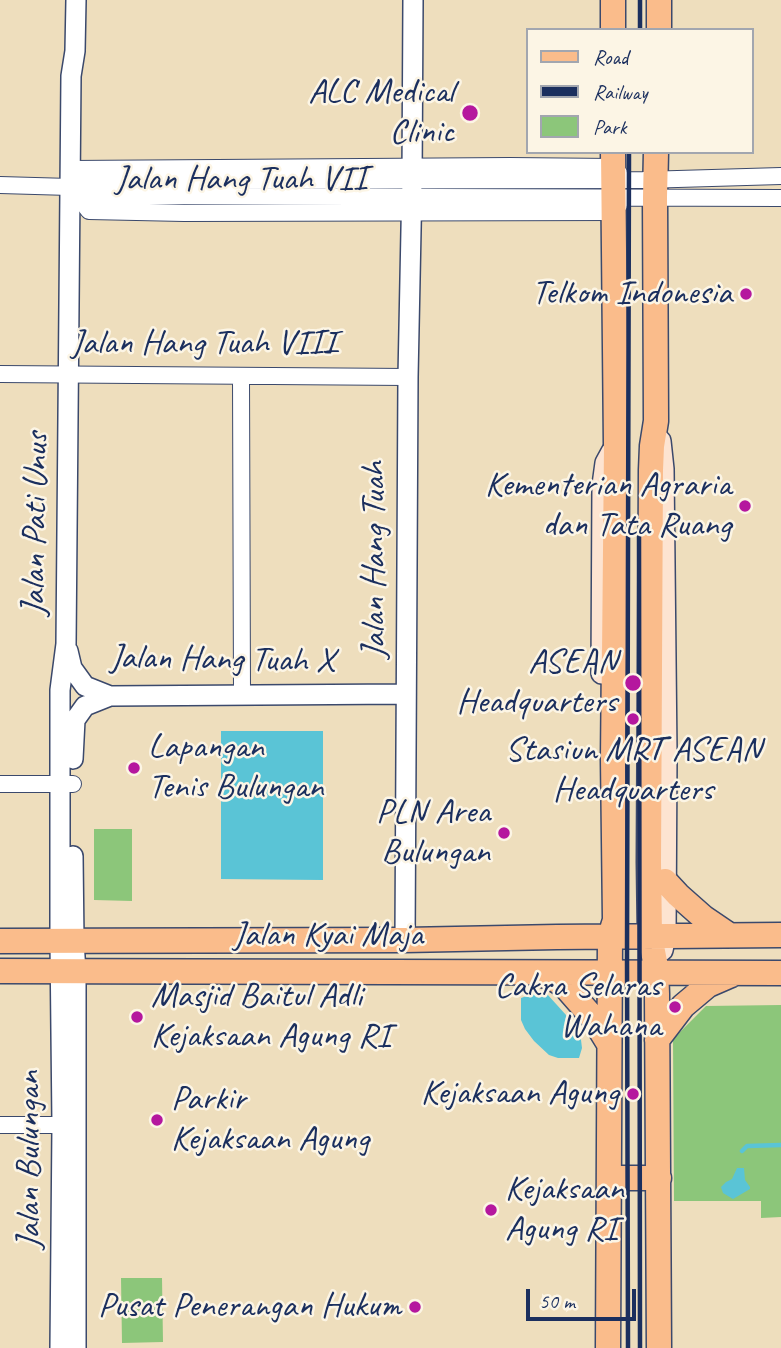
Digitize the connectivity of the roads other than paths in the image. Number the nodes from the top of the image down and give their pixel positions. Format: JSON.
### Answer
{"nodes":[{"id":1,"x":63,"y":0,"type":"edge"},
{"id":2,"x":76,"y":0,"type":"edge"},
{"id":3,"x":413,"y":0,"type":"edge"},
{"id":4,"x":613,"y":0,"type":"edge"},
{"id":5,"x":659,"y":0,"type":"edge"},
{"id":6,"x":613,"y":28,"type":"edge"},
{"id":7,"x":659,"y":28,"type":"edge"},
{"id":8,"x":71,"y":76,"type":"junction"},
{"id":9,"x":656,"y":154,"type":"edge"},
{"id":10,"x":781,"y":176,"type":"edge"},
{"id":11,"x":70,"y":179,"type":"junction"},
{"id":12,"x":617,"y":184,"type":"edge"},
{"id":13,"x":0,"y":186,"type":"edge"},
{"id":14,"x":288,"y":189,"type":"junction"},
{"id":15,"x":411,"y":189,"type":"junction"},
{"id":16,"x":655,"y":189,"type":"junction"},
{"id":17,"x":184,"y":190,"type":"junction"},
{"id":18,"x":512,"y":190,"type":"junction"},
{"id":19,"x":781,"y":198,"type":"edge"},
{"id":20,"x":0,"y":374,"type":"edge"},
{"id":21,"x":68,"y":375,"type":"junction"},
{"id":22,"x":241,"y":376,"type":"junction"},
{"id":23,"x":408,"y":377,"type":"junction"},
{"id":24,"x":656,"y":422,"type":"junction"},
{"id":25,"x":66,"y":644,"type":"junction"},
{"id":26,"x":242,"y":694,"type":"junction"},
{"id":27,"x":405,"y":694,"type":"junction"},
{"id":28,"x":110,"y":696,"type":"junction"},
{"id":29,"x":0,"y":784,"type":"edge"},
{"id":30,"x":66,"y":784,"type":"junction"},
{"id":31,"x":665,"y":881,"type":"junction"},
{"id":32,"x":729,"y":935,"type":"junction"},
{"id":33,"x":781,"y":935,"type":"edge"},
{"id":34,"x":610,"y":936,"type":"junction"},
{"id":35,"x":657,"y":936,"type":"junction"},
{"id":36,"x":405,"y":940,"type":"junction"},
{"id":37,"x":0,"y":941,"type":"edge"},
{"id":38,"x":67,"y":941,"type":"junction"},
{"id":39,"x":656,"y":970,"type":"junction"},
{"id":40,"x":0,"y":971,"type":"edge"},
{"id":41,"x":68,"y":972,"type":"junction"},
{"id":42,"x":535,"y":973,"type":"junction"},
{"id":43,"x":735,"y":973,"type":"junction"},
{"id":44,"x":781,"y":973,"type":"edge"},
{"id":45,"x":610,"y":974,"type":"junction"},
{"id":46,"x":657,"y":1040,"type":"junction"},
{"id":47,"x":609,"y":1044,"type":"junction"},
{"id":48,"x":0,"y":1125,"type":"edge"},
{"id":49,"x":62,"y":1125,"type":"junction"},
{"id":50,"x":610,"y":1178,"type":"junction"},
{"id":51,"x":659,"y":1178,"type":"junction"},
{"id":52,"x":60,"y":1348,"type":"edge"},
{"id":53,"x":76,"y":1348,"type":"edge"},
{"id":54,"x":608,"y":1348,"type":"edge"},
{"id":55,"x":659,"y":1348,"type":"edge"}],
"edges":[{"from":1,"to":8,"type":"street","name":"Jalan Pati Unus"},
{"from":2,"to":8,"type":"street","name":"Jalan Pati Unus"},
{"from":3,"to":15,"type":"street","name":"Jalan Hang Tuah"},
{"from":4,"to":6,"type":"main road"},
{"from":5,"to":7,"type":"main road"},
{"from":8,"to":11,"type":"street","name":"Jalan Pati Unus"},
{"from":9,"to":16,"type":"main road"},
{"from":10,"to":16,"type":"street"},
{"from":11,"to":13,"type":"street"},
{"from":11,"to":17,"type":"street","name":"Jalan Hang Tuah VII"},
{"from":11,"to":17,"type":"street","name":"Jalan Hang Tuah VII"},
{"from":11,"to":21,"type":"street","name":"Jalan Pati Unus"},
{"from":12,"to":16,"type":"street"},
{"from":12,"to":18,"type":"street","name":"Jalan Hang Tuah VII"},
{"from":12,"to":18,"type":"street","name":"Jalan Hang Tuah VII"},
{"from":12,"to":34,"type":"main road"},
{"from":14,"to":15,"type":"street","name":"Jalan Hang Tuah VII"},
{"from":14,"to":15,"type":"street","name":"Jalan Hang Tuah VII"},
{"from":14,"to":17,"type":"street","name":"Jalan Hang Tuah VII"},
{"from":14,"to":17,"type":"street","name":"Jalan Hang Tuah VII"},
{"from":15,"to":18,"type":"street","name":"Jalan Hang Tuah VII"},
{"from":15,"to":18,"type":"street","name":"Jalan Hang Tuah VII"},
{"from":15,"to":23,"type":"street","name":"Jalan Hang Tuah"},
{"from":16,"to":19,"type":"street"},
{"from":16,"to":24,"type":"main road"},
{"from":20,"to":21,"type":"street","name":"Jalan Hang Tuah VIII"},
{"from":21,"to":22,"type":"street","name":"Jalan Hang Tuah VIII"},
{"from":21,"to":25,"type":"street","name":"Jalan Pati Unus"},
{"from":22,"to":23,"type":"street","name":"Jalan Hang Tuah VIII"},
{"from":22,"to":26,"type":"street"},
{"from":23,"to":27,"type":"street","name":"Jalan Hang Tuah"},
{"from":24,"to":31,"type":"main road"},
{"from":24,"to":35,"type":"main road"},
{"from":25,"to":28,"type":"street","name":"Jalan Hang Tuah X"},
{"from":25,"to":30,"type":"street","name":"Jalan Pati Unus"},
{"from":26,"to":27,"type":"street","name":"Jalan Hang Tuah X"},
{"from":26,"to":28,"type":"street","name":"Jalan Hang Tuah X"},
{"from":27,"to":36,"type":"street","name":"Jalan Hang Tuah"},
{"from":28,"to":30,"type":"street","name":"Jalan Pati Unus"},
{"from":29,"to":30,"type":"street"},
{"from":30,"to":38,"type":"street","name":"Jalan Pati Unus"},
{"from":31,"to":32,"type":"main road"},
{"from":31,"to":35,"type":"main road"},
{"from":32,"to":33,"type":"main road","name":"Jalan Kyai Maja"},
{"from":32,"to":35,"type":"main road","name":"Jalan Kyai Maja"},
{"from":34,"to":35,"type":"main road","name":"Jalan Kyai Maja"},
{"from":34,"to":36,"type":"main road","name":"Jalan Kyai Maja"},
{"from":34,"to":45,"type":"main road"},
{"from":35,"to":39,"type":"main road"},
{"from":36,"to":38,"type":"main road","name":"Jalan Kyai Maja"},
{"from":37,"to":38,"type":"main road","name":"Jalan Kyai Maja"},
{"from":38,"to":41,"type":"street","name":"Jalan Pati Unus"},
{"from":39,"to":43,"type":"main road","name":"Jalan Kyai Maja"},
{"from":39,"to":45,"type":"main road","name":"Jalan Kyai Maja"},
{"from":39,"to":46,"type":"main road"},
{"from":40,"to":41,"type":"main road","name":"Jalan Kyai Maja"},
{"from":41,"to":42,"type":"main road","name":"Jalan Kyai Maja"},
{"from":41,"to":49,"type":"street","name":"Jalan Bulungan"},
{"from":41,"to":53,"type":"street","name":"Jalan Bulungan"},
{"from":42,"to":45,"type":"main road","name":"Jalan Kyai Maja"},
{"from":42,"to":47,"type":"main road"},
{"from":43,"to":44,"type":"main road","name":"Jalan Kyai Maja"},
{"from":43,"to":46,"type":"main road"},
{"from":45,"to":47,"type":"main road"},
{"from":46,"to":51,"type":"main road"},
{"from":47,"to":50,"type":"main road"},
{"from":48,"to":49,"type":"street"},
{"from":49,"to":52,"type":"street","name":"Jalan Bulungan"},
{"from":50,"to":51,"type":"main road"},
{"from":50,"to":54,"type":"main road"},
{"from":51,"to":55,"type":"main road"}]}
